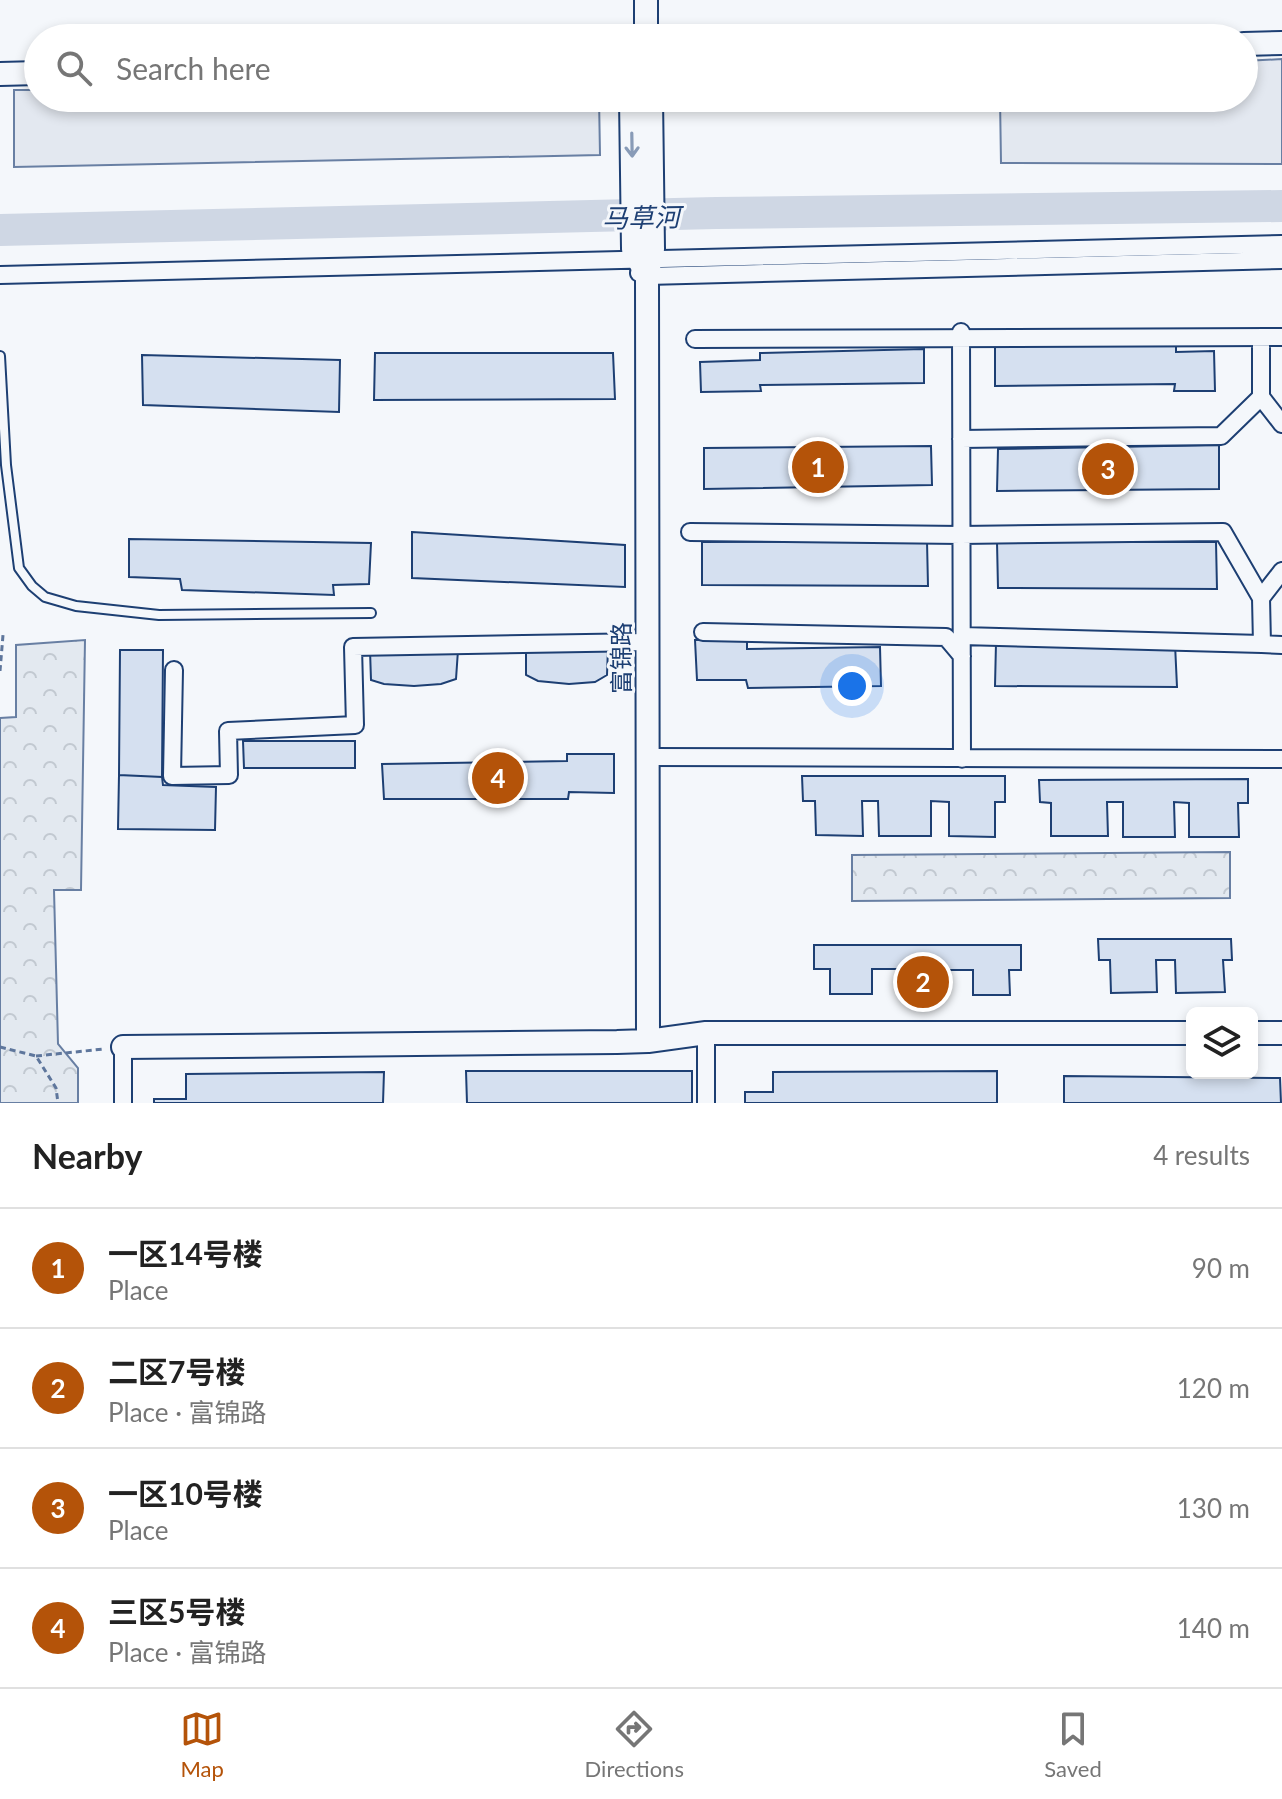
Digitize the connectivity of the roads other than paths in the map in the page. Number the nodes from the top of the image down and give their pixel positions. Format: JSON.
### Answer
{"nodes":[{"id":1,"x":646,"y":0,"type":"edge"},
{"id":2,"x":646,"y":24,"type":"edge"},
{"id":3,"x":1282,"y":43,"type":"edge"},
{"id":4,"x":1258,"y":44,"type":"edge"},
{"id":5,"x":24,"y":73,"type":"edge"},
{"id":6,"x":0,"y":74,"type":"edge"},
{"id":7,"x":633,"y":112,"type":"edge"},
{"id":8,"x":650,"y":112,"type":"edge"},
{"id":9,"x":643,"y":193,"type":"junction"},
{"id":10,"x":1282,"y":244,"type":"edge"},
{"id":11,"x":645,"y":259,"type":"junction"},
{"id":12,"x":1282,"y":260,"type":"edge"},
{"id":13,"x":0,"y":275,"type":"edge"},
{"id":14,"x":961,"y":335,"type":"junction"},
{"id":15,"x":1261,"y":337,"type":"junction"},
{"id":16,"x":1282,"y":337,"type":"edge"},
{"id":17,"x":695,"y":339,"type":"dead end"},
{"id":18,"x":0,"y":356,"type":"edge"},
{"id":19,"x":1261,"y":397,"type":"junction"},
{"id":20,"x":1282,"y":424,"type":"edge"},
{"id":21,"x":961,"y":439,"type":"junction"},
{"id":22,"x":3,"y":465,"type":"edge"},
{"id":23,"x":690,"y":532,"type":"dead end"},
{"id":24,"x":961,"y":535,"type":"junction"},
{"id":25,"x":1282,"y":571,"type":"edge"},
{"id":26,"x":1261,"y":598,"type":"junction"},
{"id":27,"x":371,"y":613,"type":"dead end"},
{"id":28,"x":703,"y":632,"type":"dead end"},
{"id":29,"x":962,"y":636,"type":"junction"},
{"id":30,"x":648,"y":642,"type":"junction"},
{"id":31,"x":1262,"y":644,"type":"junction"},
{"id":32,"x":1282,"y":645,"type":"edge"},
{"id":33,"x":962,"y":656,"type":"junction"},
{"id":34,"x":174,"y":670,"type":"dead end"},
{"id":35,"x":648,"y":757,"type":"junction"},
{"id":36,"x":962,"y":759,"type":"junction"},
{"id":37,"x":1282,"y":759,"type":"edge"},
{"id":38,"x":706,"y":1033,"type":"junction"},
{"id":39,"x":1186,"y":1033,"type":"edge"},
{"id":40,"x":1258,"y":1033,"type":"edge"},
{"id":41,"x":1282,"y":1033,"type":"edge"},
{"id":42,"x":648,"y":1041,"type":"junction"},
{"id":43,"x":123,"y":1047,"type":"joint"},
{"id":44,"x":123,"y":1103,"type":"edge"},
{"id":45,"x":706,"y":1103,"type":"edge"}],
"edges":[{"from":1,"to":2,"type":"street"},
{"from":3,"to":4,"type":"street"},
{"from":5,"to":6,"type":"street"},
{"from":7,"to":9,"type":"street","name":"富锦路","one_way":true},
{"from":8,"to":9,"type":"street","name":"富锦路"},
{"from":9,"to":11,"type":"street","name":"富锦路"},
{"from":10,"to":11,"type":"street"},
{"from":11,"to":12,"type":"street"},
{"from":11,"to":13,"type":"street"},
{"from":11,"to":30,"type":"street","name":"富锦路"},
{"from":14,"to":15,"type":"street"},
{"from":14,"to":17,"type":"street"},
{"from":14,"to":21,"type":"street"},
{"from":15,"to":16,"type":"street"},
{"from":15,"to":19,"type":"street"},
{"from":18,"to":22,"type":"lane"},
{"from":19,"to":20,"type":"street"},
{"from":19,"to":21,"type":"street"},
{"from":21,"to":24,"type":"street"},
{"from":22,"to":27,"type":"lane"},
{"from":23,"to":24,"type":"street"},
{"from":24,"to":26,"type":"street"},
{"from":24,"to":29,"type":"street"},
{"from":25,"to":26,"type":"street"},
{"from":26,"to":31,"type":"street"},
{"from":28,"to":33,"type":"street"},
{"from":29,"to":31,"type":"street"},
{"from":29,"to":33,"type":"street"},
{"from":30,"to":34,"type":"street"},
{"from":30,"to":35,"type":"street","name":"富锦路"},
{"from":31,"to":32,"type":"street"},
{"from":33,"to":36,"type":"street"},
{"from":35,"to":36,"type":"street"},
{"from":35,"to":42,"type":"street","name":"富锦路"},
{"from":36,"to":37,"type":"street"},
{"from":38,"to":39,"type":"street"},
{"from":38,"to":42,"type":"street"},
{"from":38,"to":45,"type":"street"},
{"from":40,"to":41,"type":"street"},
{"from":42,"to":43,"type":"street"},
{"from":43,"to":44,"type":"street"}]}
